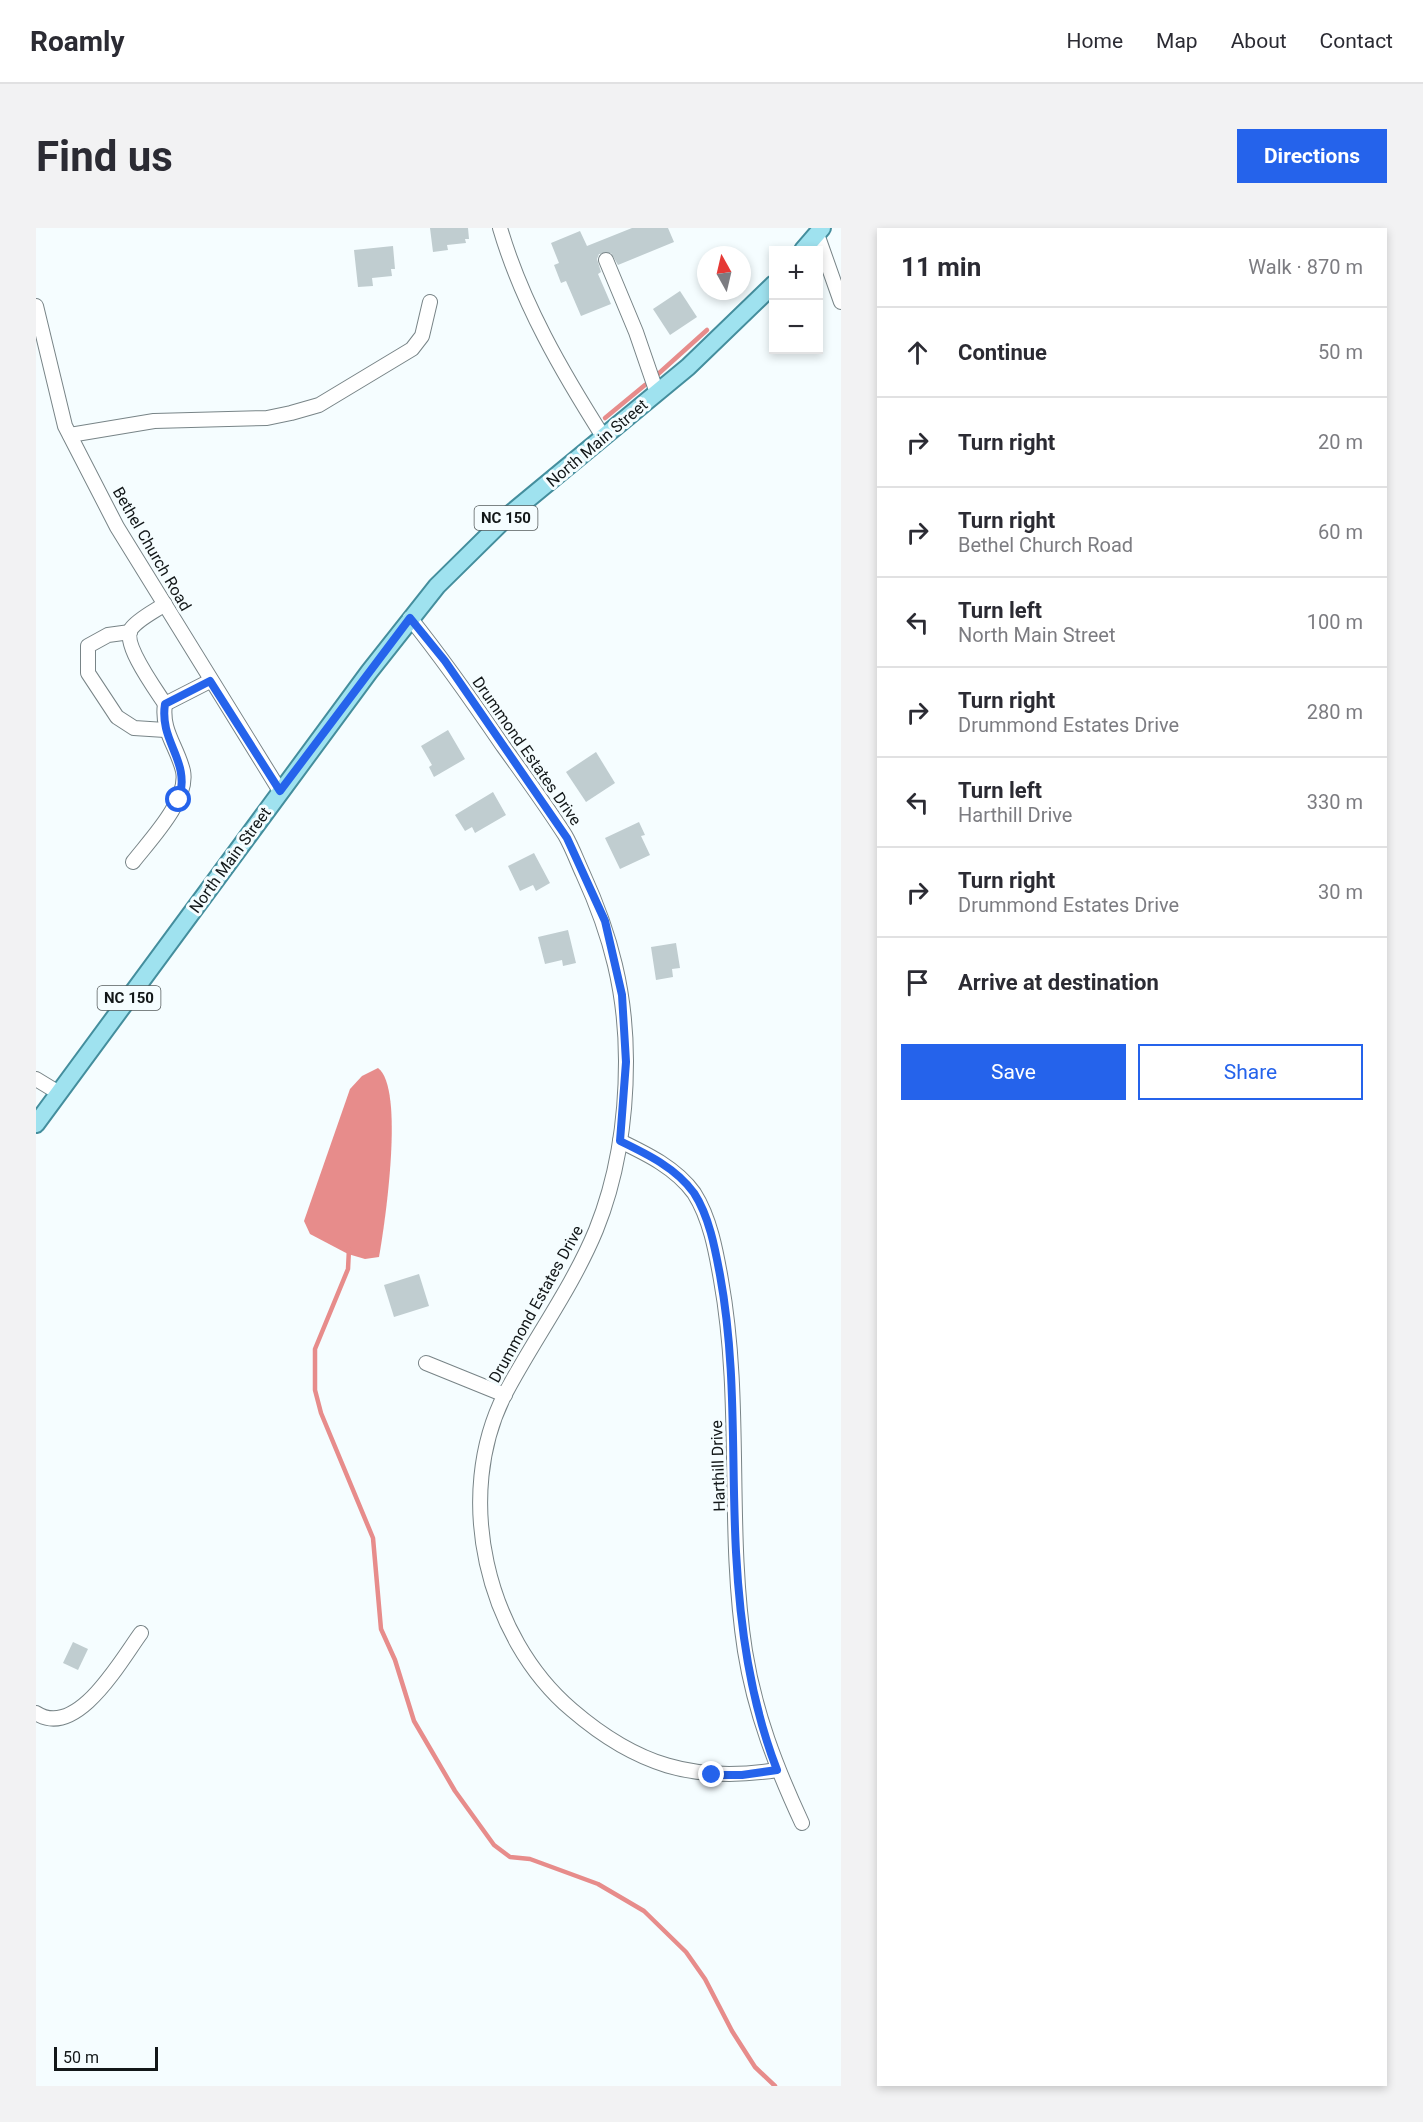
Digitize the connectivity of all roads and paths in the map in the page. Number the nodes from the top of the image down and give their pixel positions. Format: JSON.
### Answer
{"nodes":[{"id":1,"x":500,"y":228,"type":"edge"},
{"id":2,"x":820,"y":231,"type":"edge"},
{"id":3,"x":807,"y":246,"type":"edge"},
{"id":4,"x":606,"y":260,"type":"dead end"},
{"id":5,"x":769,"y":289,"type":"edge"},
{"id":6,"x":430,"y":302,"type":"dead end"},
{"id":7,"x":841,"y":302,"type":"edge"},
{"id":8,"x":36,"y":306,"type":"edge"},
{"id":9,"x":657,"y":393,"type":"junction"},
{"id":10,"x":70,"y":435,"type":"junction"},
{"id":11,"x":604,"y":438,"type":"junction"},
{"id":12,"x":165,"y":604,"type":"junction"},
{"id":13,"x":410,"y":618,"type":"junction"},
{"id":14,"x":130,"y":632,"type":"junction"},
{"id":15,"x":210,"y":681,"type":"junction"},
{"id":16,"x":165,"y":704,"type":"junction"},
{"id":17,"x":165,"y":730,"type":"junction"},
{"id":18,"x":280,"y":791,"type":"junction"},
{"id":19,"x":133,"y":862,"type":"dead end"},
{"id":20,"x":36,"y":1079,"type":"edge"},
{"id":21,"x":59,"y":1094,"type":"junction"},
{"id":22,"x":36,"y":1124,"type":"edge"},
{"id":23,"x":620,"y":1141,"type":"junction"},
{"id":24,"x":426,"y":1363,"type":"dead end"},
{"id":25,"x":505,"y":1395,"type":"junction"},
{"id":26,"x":141,"y":1633,"type":"dead end"},
{"id":27,"x":36,"y":1713,"type":"edge"},
{"id":28,"x":777,"y":1770,"type":"junction"},
{"id":29,"x":802,"y":1824,"type":"dead end"}],
"edges":[{"from":1,"to":11,"type":"street"},
{"from":2,"to":3,"type":"main road"},
{"from":2,"to":7,"type":"street"},
{"from":4,"to":9,"type":"street"},
{"from":5,"to":9,"type":"main road","name":"North Main Street","number":"NC 150"},
{"from":6,"to":10,"type":"street"},
{"from":8,"to":10,"type":"street","name":"Bethel Church Road"},
{"from":9,"to":11,"type":"main road","name":"North Main Street","number":"NC 150"},
{"from":10,"to":12,"type":"street","name":"Bethel Church Road"},
{"from":11,"to":13,"type":"main road","name":"North Main Street","number":"NC 150"},
{"from":12,"to":14,"type":"street"},
{"from":12,"to":15,"type":"street","name":"Bethel Church Road"},
{"from":13,"to":18,"type":"main road","name":"North Main Street","number":"NC 150"},
{"from":13,"to":23,"type":"street","name":"Drummond Estates Drive"},
{"from":14,"to":16,"type":"street"},
{"from":14,"to":17,"type":"street"},
{"from":15,"to":16,"type":"street"},
{"from":15,"to":18,"type":"street","name":"Bethel Church Road"},
{"from":16,"to":17,"type":"street"},
{"from":17,"to":19,"type":"street"},
{"from":18,"to":21,"type":"main road","name":"North Main Street","number":"NC 150"},
{"from":20,"to":21,"type":"street"},
{"from":21,"to":22,"type":"main road","name":"North Main Street","number":"NC 150"},
{"from":23,"to":25,"type":"street","name":"Drummond Estates Drive"},
{"from":23,"to":28,"type":"street","name":"Harthill Drive"},
{"from":24,"to":25,"type":"street"},
{"from":25,"to":28,"type":"street","name":"Drummond Estates Drive"},
{"from":26,"to":27,"type":"street"},
{"from":28,"to":29,"type":"street","name":"Harthill Drive"}]}
